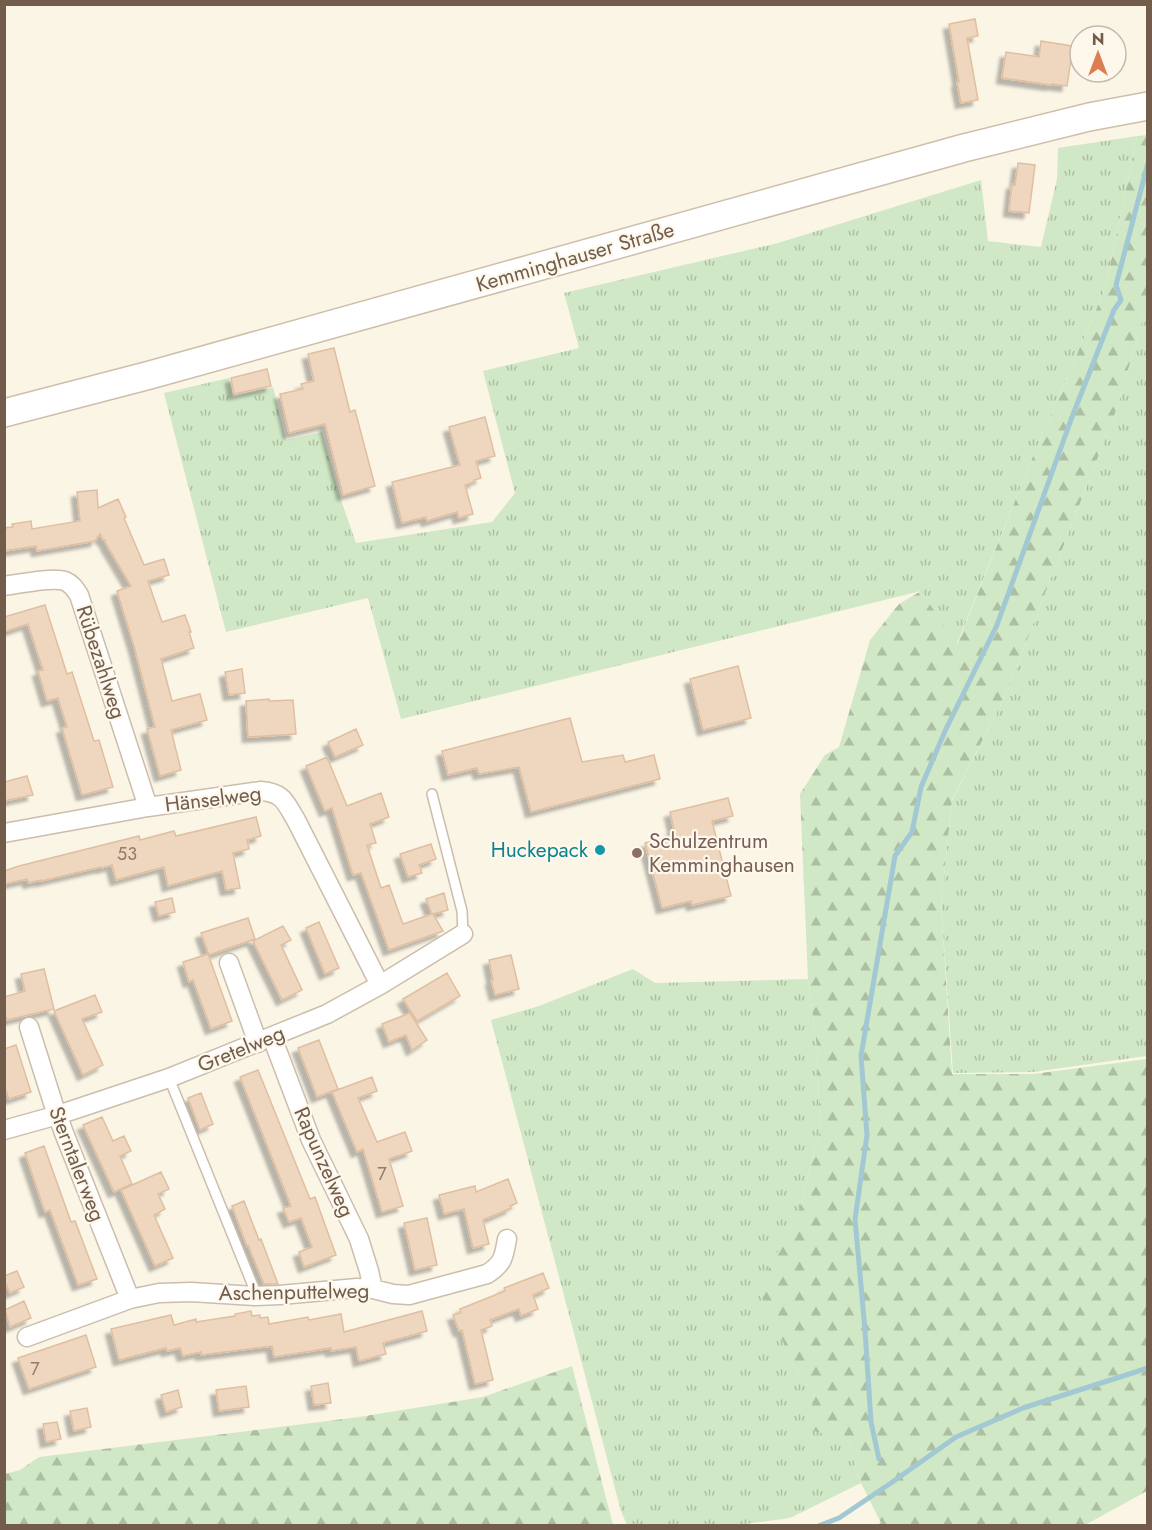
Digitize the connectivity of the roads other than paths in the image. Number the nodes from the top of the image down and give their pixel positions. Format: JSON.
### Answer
{"nodes":[{"id":1,"x":1148,"y":106,"type":"edge"},
{"id":2,"x":4,"y":413,"type":"edge"},
{"id":3,"x":4,"y":586,"type":"edge"},
{"id":4,"x":432,"y":794,"type":"dead end"},
{"id":5,"x":148,"y":807,"type":"junction"},
{"id":6,"x":4,"y":833,"type":"edge"},
{"id":7,"x":463,"y":934,"type":"joint"},
{"id":8,"x":229,"y":963,"type":"dead end"},
{"id":9,"x":380,"y":986,"type":"junction"},
{"id":10,"x":29,"y":1027,"type":"dead end"},
{"id":11,"x":265,"y":1040,"type":"junction"},
{"id":12,"x":169,"y":1078,"type":"junction"},
{"id":13,"x":58,"y":1115,"type":"junction"},
{"id":14,"x":4,"y":1130,"type":"edge"},
{"id":15,"x":507,"y":1239,"type":"dead end"},
{"id":16,"x":373,"y":1289,"type":"junction"},
{"id":17,"x":255,"y":1296,"type":"junction"},
{"id":18,"x":130,"y":1299,"type":"junction"},
{"id":19,"x":27,"y":1337,"type":"dead end"}],
"edges":[{"from":1,"to":2,"type":"main road","name":"Kemminghauser Straße"},
{"from":3,"to":5,"type":"street","name":"Rübezahlweg"},
{"from":4,"to":7,"type":"lane"},
{"from":5,"to":6,"type":"street","name":"Hänselweg"},
{"from":5,"to":9,"type":"street","name":"Hänselweg"},
{"from":7,"to":9,"type":"street","name":"Gretelweg"},
{"from":8,"to":11,"type":"street","name":"Rapunzelweg"},
{"from":9,"to":11,"type":"street","name":"Gretelweg"},
{"from":10,"to":13,"type":"street","name":"Sterntalerweg"},
{"from":11,"to":12,"type":"street","name":"Gretelweg"},
{"from":11,"to":16,"type":"street","name":"Rapunzelweg"},
{"from":12,"to":13,"type":"street","name":"Gretelweg"},
{"from":12,"to":17,"type":"lane"},
{"from":13,"to":14,"type":"street","name":"Gretelweg"},
{"from":13,"to":18,"type":"street","name":"Sterntalerweg"},
{"from":15,"to":16,"type":"street","name":"Aschenputtelweg"},
{"from":16,"to":17,"type":"street","name":"Aschenputtelweg"},
{"from":17,"to":18,"type":"street","name":"Aschenputtelweg"},
{"from":18,"to":19,"type":"street","name":"Aschenputtelweg"}]}
